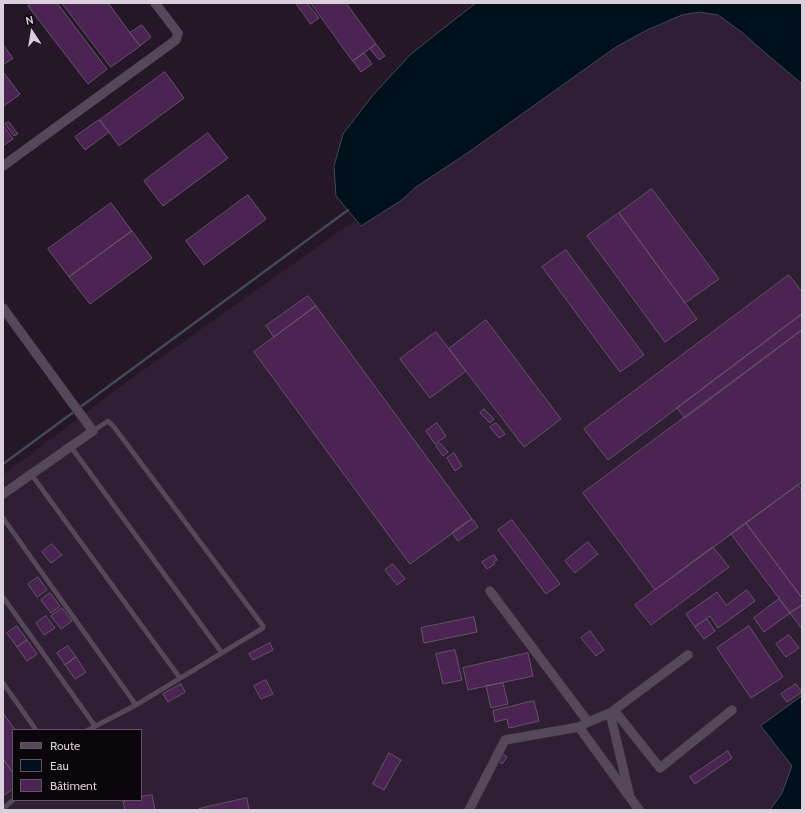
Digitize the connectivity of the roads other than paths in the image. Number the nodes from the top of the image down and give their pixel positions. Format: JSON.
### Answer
{"nodes":[{"id":1,"x":155,"y":3,"type":"edge"},
{"id":2,"x":3,"y":166,"type":"edge"},
{"id":3,"x":3,"y":308,"type":"edge"},
{"id":4,"x":91,"y":428,"type":"junction"},
{"id":5,"x":71,"y":447,"type":"junction"},
{"id":6,"x":31,"y":474,"type":"junction"},
{"id":7,"x":3,"y":494,"type":"edge"},
{"id":8,"x":3,"y":518,"type":"edge"},
{"id":9,"x":490,"y":592,"type":"dead end"},
{"id":10,"x":3,"y":597,"type":"edge"},
{"id":11,"x":222,"y":653,"type":"junction"},
{"id":12,"x":688,"y":655,"type":"dead end"},
{"id":13,"x":180,"y":678,"type":"junction"},
{"id":14,"x":3,"y":683,"type":"edge"},
{"id":15,"x":136,"y":705,"type":"junction"},
{"id":16,"x":732,"y":710,"type":"dead end"},
{"id":17,"x":612,"y":711,"type":"junction"},
{"id":18,"x":588,"y":722,"type":"junction"},
{"id":19,"x":95,"y":726,"type":"junction"},
{"id":20,"x":579,"y":727,"type":"junction"},
{"id":21,"x":35,"y":729,"type":"edge"},
{"id":22,"x":90,"y":729,"type":"edge"},
{"id":23,"x":631,"y":799,"type":"junction"},
{"id":24,"x":12,"y":801,"type":"edge"},
{"id":25,"x":3,"y":808,"type":"edge"},
{"id":26,"x":470,"y":810,"type":"edge"},
{"id":27,"x":639,"y":810,"type":"edge"}],
"edges":[{"from":1,"to":2,"type":"street"},
{"from":3,"to":4,"type":"street"},
{"from":4,"to":5,"type":"street"},
{"from":4,"to":11,"type":"lane"},
{"from":5,"to":6,"type":"street"},
{"from":5,"to":11,"type":"lane"},
{"from":6,"to":7,"type":"street"},
{"from":6,"to":13,"type":"lane"},
{"from":8,"to":15,"type":"lane"},
{"from":9,"to":18,"type":"street"},
{"from":10,"to":19,"type":"lane"},
{"from":11,"to":13,"type":"lane"},
{"from":12,"to":17,"type":"street"},
{"from":13,"to":15,"type":"lane"},
{"from":14,"to":21,"type":"lane"},
{"from":15,"to":19,"type":"lane"},
{"from":16,"to":17,"type":"street"},
{"from":17,"to":18,"type":"street"},
{"from":17,"to":23,"type":"street"},
{"from":18,"to":20,"type":"street"},
{"from":19,"to":22,"type":"lane"},
{"from":20,"to":23,"type":"street"},
{"from":20,"to":26,"type":"street"},
{"from":23,"to":27,"type":"street"},
{"from":24,"to":25,"type":"lane"}]}
